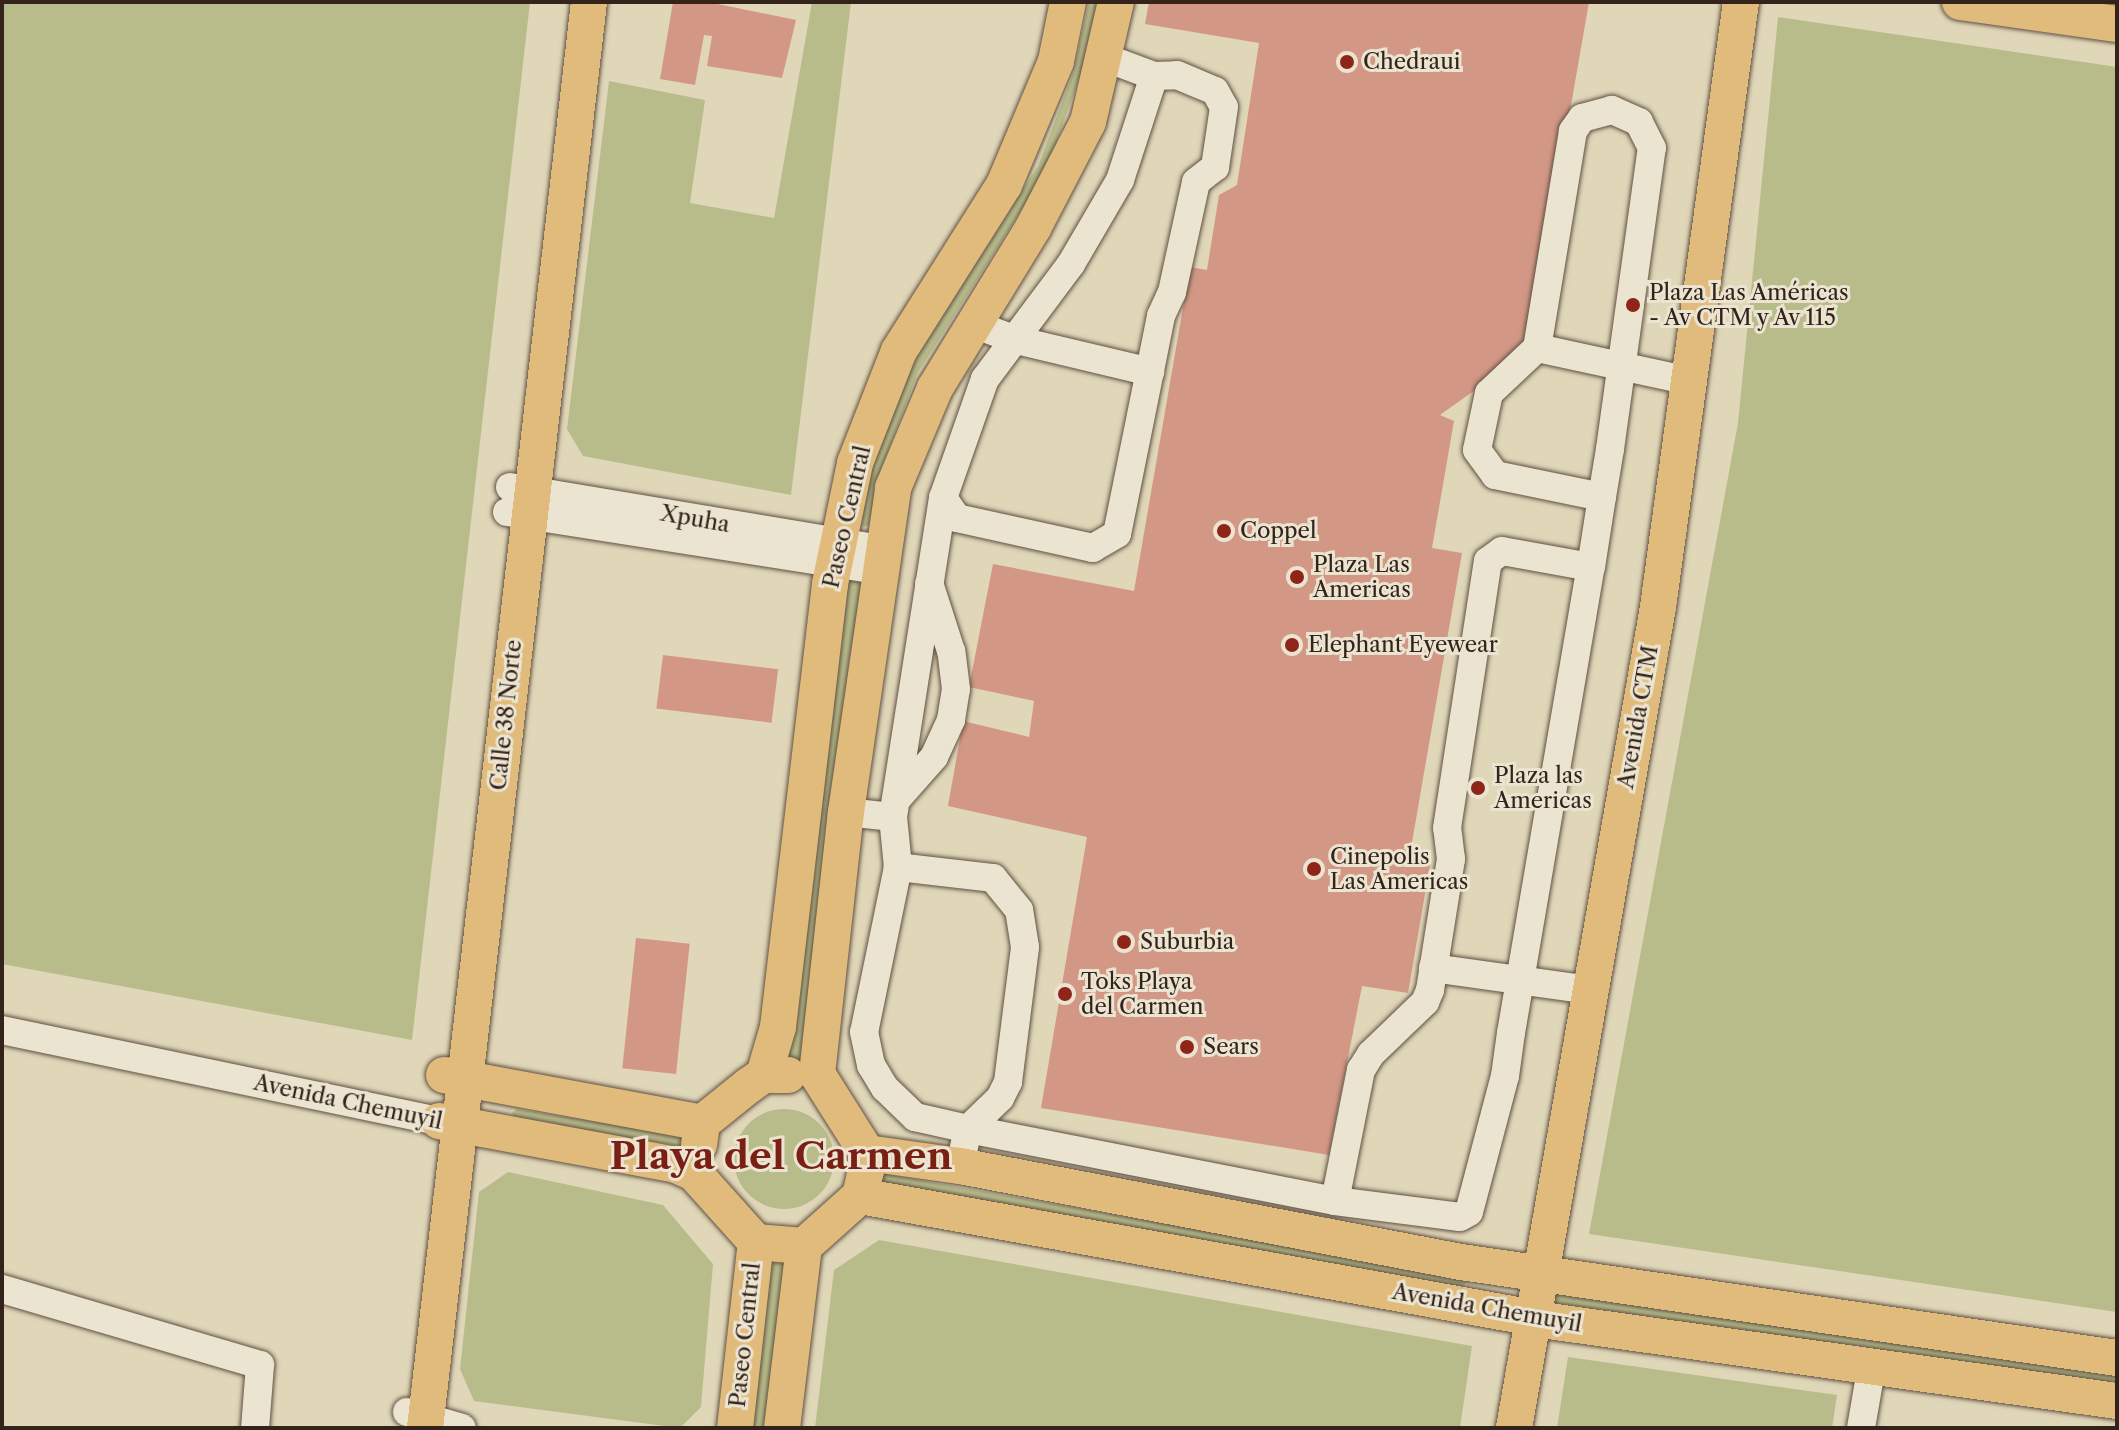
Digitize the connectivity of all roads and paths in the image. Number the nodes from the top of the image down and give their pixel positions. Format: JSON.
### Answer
{"nodes":[{"id":1,"x":565,"y":2,"type":"edge"},
{"id":2,"x":589,"y":2,"type":"edge"},
{"id":3,"x":1068,"y":2,"type":"edge"},
{"id":4,"x":1116,"y":2,"type":"edge"},
{"id":5,"x":1720,"y":2,"type":"edge"},
{"id":6,"x":1741,"y":2,"type":"edge"},
{"id":7,"x":1960,"y":2,"type":"edge"},
{"id":8,"x":2117,"y":24,"type":"edge"},
{"id":9,"x":1106,"y":58,"type":"junction"},
{"id":10,"x":1154,"y":76,"type":"junction"},
{"id":11,"x":974,"y":324,"type":"junction"},
{"id":12,"x":1016,"y":340,"type":"junction"},
{"id":13,"x":1537,"y":348,"type":"junction"},
{"id":14,"x":1621,"y":366,"type":"junction"},
{"id":15,"x":1150,"y":372,"type":"junction"},
{"id":16,"x":1681,"y":379,"type":"junction"},
{"id":17,"x":1602,"y":497,"type":"junction"},
{"id":18,"x":943,"y":498,"type":"junction"},
{"id":19,"x":519,"y":501,"type":"junction"},
{"id":20,"x":836,"y":553,"type":"junction"},
{"id":21,"x":879,"y":560,"type":"junction"},
{"id":22,"x":1591,"y":567,"type":"junction"},
{"id":23,"x":927,"y":576,"type":"junction"},
{"id":24,"x":894,"y":808,"type":"junction"},
{"id":25,"x":846,"y":812,"type":"junction"},
{"id":26,"x":898,"y":867,"type":"junction"},
{"id":27,"x":1433,"y":968,"type":"junction"},
{"id":28,"x":1519,"y":982,"type":"junction"},
{"id":29,"x":1580,"y":989,"type":"junction"},
{"id":30,"x":2,"y":1030,"type":"edge"},
{"id":31,"x":817,"y":1074,"type":"junction"},
{"id":32,"x":764,"y":1075,"type":"junction"},
{"id":33,"x":454,"y":1077,"type":"junction"},
{"id":34,"x":702,"y":1123,"type":"junction"},
{"id":35,"x":450,"y":1124,"type":"junction"},
{"id":36,"x":968,"y":1129,"type":"junction"},
{"id":37,"x":867,"y":1153,"type":"junction"},
{"id":38,"x":960,"y":1166,"type":"junction"},
{"id":39,"x":694,"y":1173,"type":"junction"},
{"id":40,"x":860,"y":1196,"type":"junction"},
{"id":41,"x":1335,"y":1201,"type":"junction"},
{"id":42,"x":756,"y":1242,"type":"junction"},
{"id":43,"x":804,"y":1246,"type":"junction"},
{"id":44,"x":1530,"y":1270,"type":"junction"},
{"id":45,"x":2,"y":1289,"type":"edge"},
{"id":46,"x":1522,"y":1312,"type":"junction"},
{"id":47,"x":2117,"y":1358,"type":"edge"},
{"id":48,"x":1872,"y":1364,"type":"junction"},
{"id":49,"x":2117,"y":1401,"type":"edge"},
{"id":50,"x":416,"y":1420,"type":"edge"},
{"id":51,"x":255,"y":1428,"type":"edge"},
{"id":52,"x":462,"y":1428,"type":"edge"},
{"id":53,"x":735,"y":1428,"type":"edge"},
{"id":54,"x":782,"y":1428,"type":"edge"},
{"id":55,"x":1495,"y":1428,"type":"edge"},
{"id":56,"x":1514,"y":1428,"type":"edge"},
{"id":57,"x":1861,"y":1428,"type":"edge"}],
"edges":[{"from":1,"to":19,"type":"main road","name":"Calle 38 Norte"},
{"from":2,"to":19,"type":"main road","name":"Calle 38 Norte"},
{"from":3,"to":20,"type":"main road","name":"Paseo Central"},
{"from":4,"to":9,"type":"main road","name":"Paseo Central"},
{"from":5,"to":16,"type":"main road","name":"Avenida CTM"},
{"from":6,"to":16,"type":"main road","name":"Avenida CTM"},
{"from":7,"to":8,"type":"main road"},
{"from":9,"to":10,"type":"street"},
{"from":9,"to":11,"type":"main road","name":"Paseo Central"},
{"from":10,"to":12,"type":"street"},
{"from":10,"to":15,"type":"street"},
{"from":11,"to":12,"type":"street"},
{"from":11,"to":21,"type":"main road","name":"Paseo Central"},
{"from":12,"to":15,"type":"street"},
{"from":12,"to":18,"type":"street"},
{"from":13,"to":14,"type":"street"},
{"from":13,"to":14,"type":"street"},
{"from":13,"to":17,"type":"street"},
{"from":14,"to":16,"type":"street"},
{"from":14,"to":17,"type":"street"},
{"from":15,"to":18,"type":"street"},
{"from":16,"to":29,"type":"main road","name":"Avenida CTM"},
{"from":17,"to":22,"type":"street"},
{"from":18,"to":23,"type":"street"},
{"from":19,"to":20,"type":"street","name":"Xpuha"},
{"from":19,"to":33,"type":"main road","name":"Calle 38 Norte"},
{"from":20,"to":21,"type":"street","name":"Xpuha"},
{"from":20,"to":32,"type":"main road","name":"Paseo Central"},
{"from":21,"to":25,"type":"main road","name":"Paseo Central"},
{"from":22,"to":27,"type":"street"},
{"from":22,"to":28,"type":"street"},
{"from":23,"to":24,"type":"street"},
{"from":23,"to":24,"type":"street"},
{"from":24,"to":25,"type":"street"},
{"from":24,"to":26,"type":"street"},
{"from":25,"to":31,"type":"main road","name":"Paseo Central"},
{"from":26,"to":36,"type":"street"},
{"from":26,"to":36,"type":"street"},
{"from":27,"to":28,"type":"street"},
{"from":27,"to":41,"type":"street"},
{"from":28,"to":29,"type":"street"},
{"from":28,"to":41,"type":"street"},
{"from":29,"to":44,"type":"main road","name":"Avenida CTM"},
{"from":30,"to":35,"type":"street","name":"Avenida Chemuyil"},
{"from":31,"to":32,"type":"main road"},
{"from":31,"to":37,"type":"main road"},
{"from":32,"to":34,"type":"main road"},
{"from":33,"to":34,"type":"main road"},
{"from":33,"to":35,"type":"main road","name":"Calle 38 Norte"},
{"from":34,"to":39,"type":"main road"},
{"from":35,"to":39,"type":"main road","name":"Avenida Chemuyil"},
{"from":35,"to":50,"type":"main road","name":"Calle 38 Norte"},
{"from":36,"to":38,"type":"street"},
{"from":36,"to":41,"type":"street"},
{"from":37,"to":38,"type":"main road","name":"Avenida Chemuyil"},
{"from":37,"to":40,"type":"main road"},
{"from":38,"to":44,"type":"main road","name":"Avenida Chemuyil"},
{"from":39,"to":42,"type":"main road"},
{"from":40,"to":43,"type":"main road"},
{"from":40,"to":46,"type":"main road","name":"Avenida Chemuyil"},
{"from":42,"to":43,"type":"main road"},
{"from":42,"to":53,"type":"main road","name":"Paseo Central"},
{"from":43,"to":54,"type":"main road"},
{"from":44,"to":46,"type":"main road","name":"Avenida CTM"},
{"from":44,"to":47,"type":"main road","name":"Avenida Chemuyil"},
{"from":45,"to":51,"type":"street"},
{"from":46,"to":48,"type":"main road","name":"Avenida Chemuyil"},
{"from":46,"to":55,"type":"main road","name":"Avenida CTM"},
{"from":46,"to":56,"type":"main road","name":"Avenida CTM"},
{"from":48,"to":49,"type":"main road","name":"Avenida Chemuyil"},
{"from":48,"to":57,"type":"street"},
{"from":50,"to":52,"type":"street"}]}
